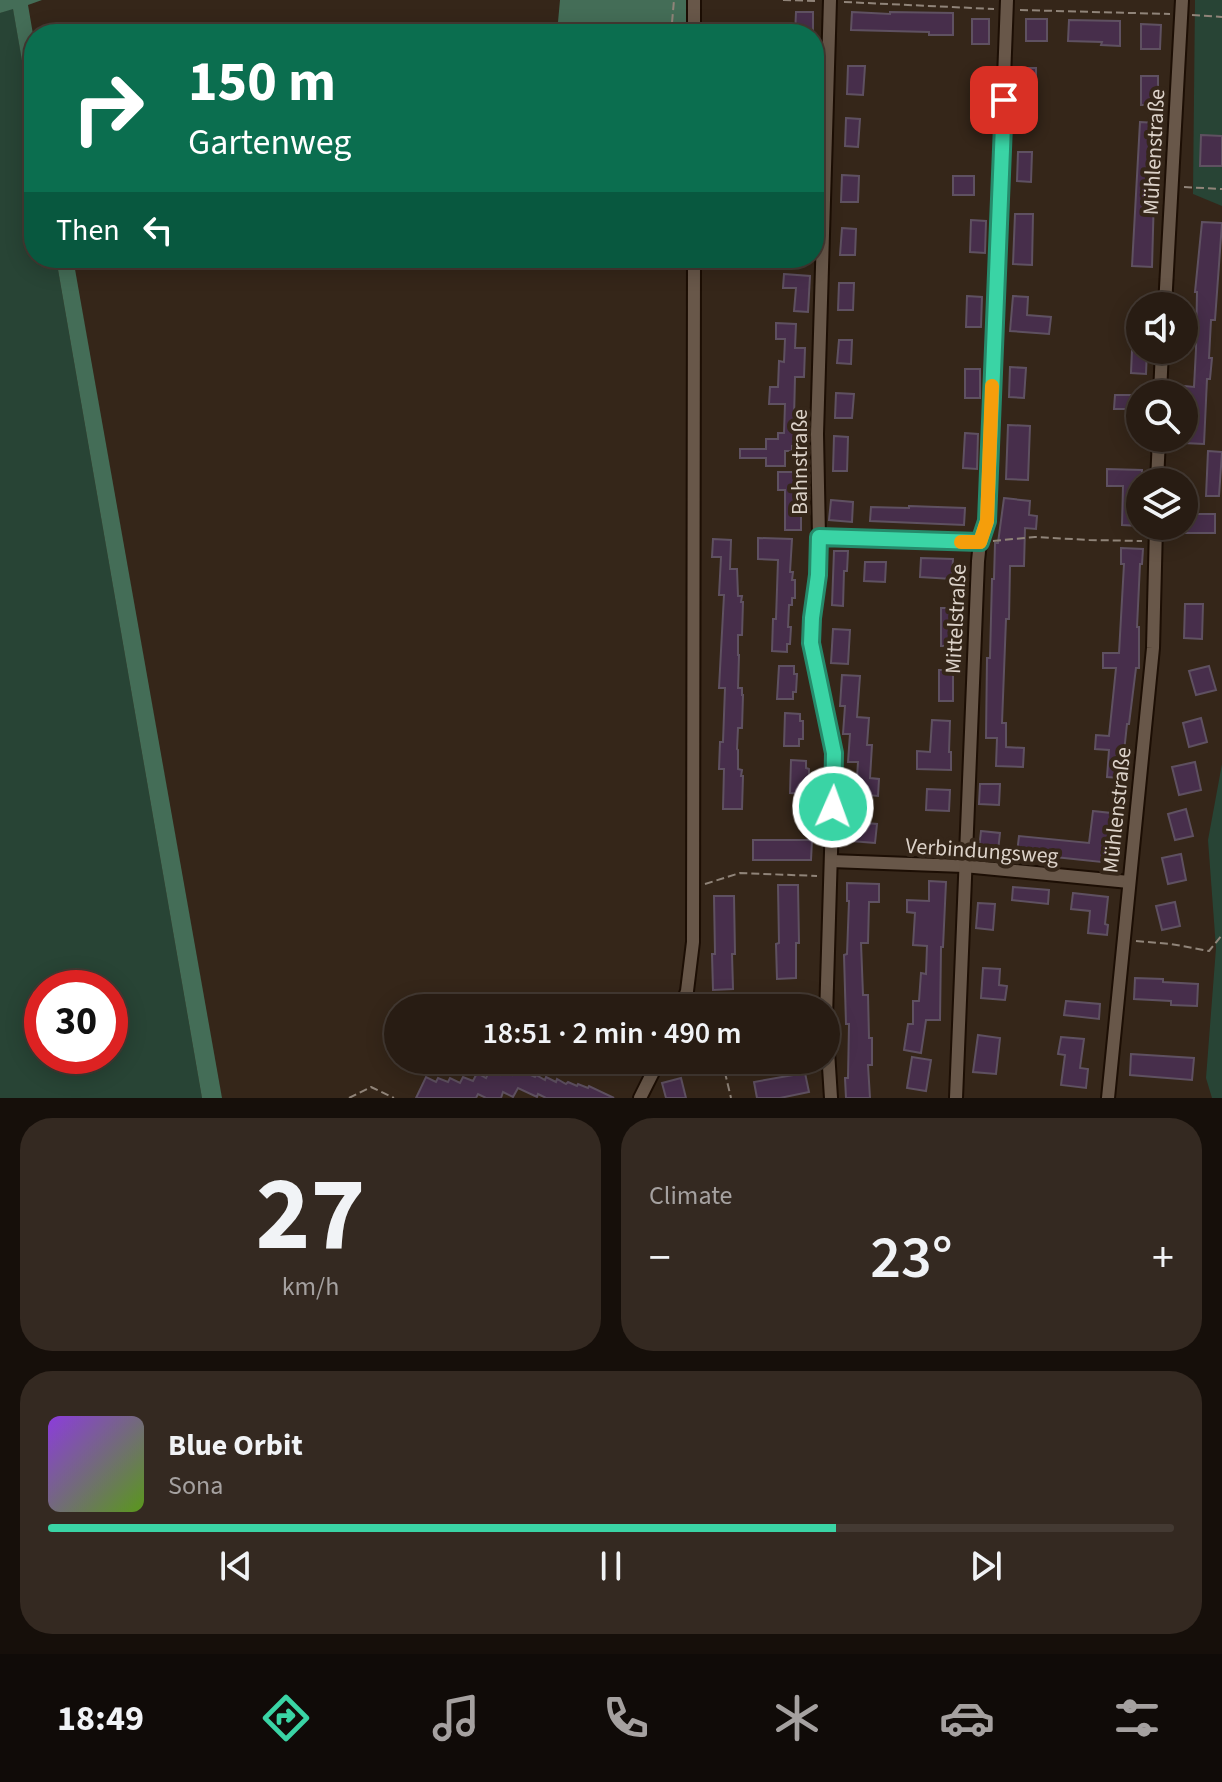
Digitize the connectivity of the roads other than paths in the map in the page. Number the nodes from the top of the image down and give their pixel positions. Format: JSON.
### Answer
{"nodes":[{"id":1,"x":694,"y":0,"type":"edge"},
{"id":2,"x":1007,"y":0,"type":"edge"},
{"id":3,"x":1182,"y":0,"type":"edge"},
{"id":4,"x":830,"y":1,"type":"edge"},
{"id":5,"x":694,"y":24,"type":"edge"},
{"id":6,"x":824,"y":201,"type":"edge"},
{"id":7,"x":694,"y":268,"type":"edge"},
{"id":8,"x":822,"y":268,"type":"edge"},
{"id":9,"x":1166,"y":292,"type":"edge"},
{"id":10,"x":819,"y":537,"type":"junction"},
{"id":11,"x":1156,"y":540,"type":"edge"},
{"id":12,"x":980,"y":542,"type":"junction"},
{"id":13,"x":831,"y":861,"type":"junction"},
{"id":14,"x":964,"y":866,"type":"junction"},
{"id":15,"x":1129,"y":882,"type":"junction"},
{"id":16,"x":686,"y":994,"type":"edge"},
{"id":17,"x":827,"y":994,"type":"edge"},
{"id":18,"x":652,"y":1074,"type":"edge"},
{"id":19,"x":830,"y":1074,"type":"edge"},
{"id":20,"x":640,"y":1098,"type":"edge"},
{"id":21,"x":831,"y":1098,"type":"edge"},
{"id":22,"x":956,"y":1098,"type":"edge"},
{"id":23,"x":1108,"y":1098,"type":"edge"}],
"edges":[{"from":1,"to":5,"type":"street"},
{"from":2,"to":12,"type":"street","name":"Mittelstraße"},
{"from":3,"to":9,"type":"street","name":"Mühlenstraße"},
{"from":4,"to":6,"type":"street","name":"Bahnstraße"},
{"from":7,"to":16,"type":"street"},
{"from":8,"to":10,"type":"street","name":"Bahnstraße"},
{"from":10,"to":12,"type":"street"},
{"from":10,"to":13,"type":"street","name":"Bahnstraße"},
{"from":11,"to":15,"type":"street","name":"Mühlenstraße"},
{"from":12,"to":14,"type":"street","name":"Mittelstraße"},
{"from":13,"to":14,"type":"street","name":"Verbindungsweg"},
{"from":13,"to":17,"type":"street","name":"Bahnstraße"},
{"from":14,"to":15,"type":"street","name":"Verbindungsweg"},
{"from":14,"to":22,"type":"street","name":"Mittelstraße"},
{"from":15,"to":23,"type":"street","name":"Mühlenstraße"},
{"from":18,"to":20,"type":"street"},
{"from":19,"to":21,"type":"street","name":"Bahnstraße"}]}
